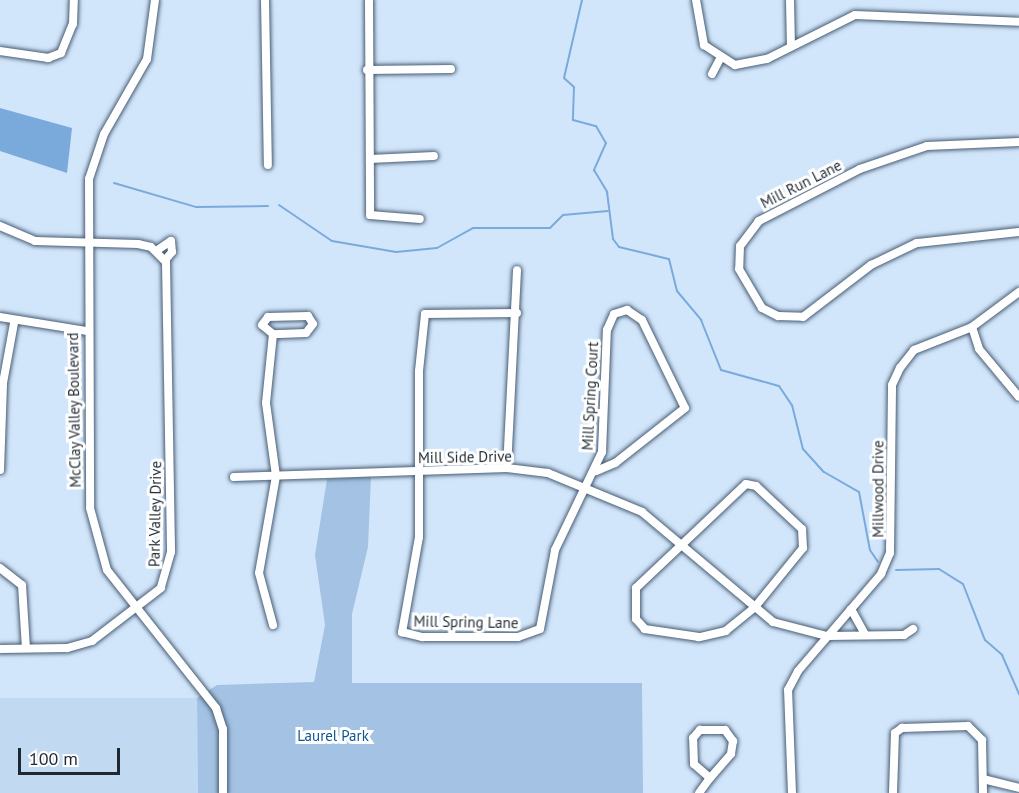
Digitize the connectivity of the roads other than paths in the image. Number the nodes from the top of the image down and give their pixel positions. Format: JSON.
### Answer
{"nodes":[{"id":1,"x":74,"y":0,"type":"edge"},
{"id":2,"x":155,"y":0,"type":"edge"},
{"id":3,"x":265,"y":0,"type":"edge"},
{"id":4,"x":369,"y":0,"type":"edge"},
{"id":5,"x":696,"y":0,"type":"edge"},
{"id":6,"x":790,"y":0,"type":"edge"},
{"id":7,"x":1019,"y":22,"type":"edge"},
{"id":8,"x":791,"y":46,"type":"junction"},
{"id":9,"x":0,"y":51,"type":"edge"},
{"id":10,"x":720,"y":59,"type":"junction"},
{"id":11,"x":451,"y":69,"type":"dead end"},
{"id":12,"x":367,"y":70,"type":"junction"},
{"id":13,"x":712,"y":74,"type":"dead end"},
{"id":14,"x":1019,"y":142,"type":"edge"},
{"id":15,"x":434,"y":156,"type":"dead end"},
{"id":16,"x":370,"y":159,"type":"junction"},
{"id":17,"x":268,"y":165,"type":"dead end"},
{"id":18,"x":420,"y":219,"type":"dead end"},
{"id":19,"x":0,"y":226,"type":"edge"},
{"id":20,"x":1019,"y":232,"type":"edge"},
{"id":21,"x":87,"y":245,"type":"junction"},
{"id":22,"x":156,"y":250,"type":"junction"},
{"id":23,"x":165,"y":260,"type":"junction"},
{"id":24,"x":517,"y":270,"type":"dead end"},
{"id":25,"x":1019,"y":292,"type":"edge"},
{"id":26,"x":517,"y":313,"type":"junction"},
{"id":27,"x":0,"y":317,"type":"edge"},
{"id":28,"x":14,"y":323,"type":"junction"},
{"id":29,"x":972,"y":327,"type":"junction"},
{"id":30,"x":86,"y":331,"type":"junction"},
{"id":31,"x":273,"y":334,"type":"junction"},
{"id":32,"x":1019,"y":397,"type":"edge"},
{"id":33,"x":507,"y":468,"type":"junction"},
{"id":34,"x":0,"y":470,"type":"edge"},
{"id":35,"x":419,"y":471,"type":"junction"},
{"id":36,"x":596,"y":471,"type":"junction"},
{"id":37,"x":276,"y":476,"type":"junction"},
{"id":38,"x":234,"y":477,"type":"dead end"},
{"id":39,"x":589,"y":487,"type":"junction"},
{"id":40,"x":682,"y":544,"type":"junction"},
{"id":41,"x":0,"y":567,"type":"edge"},
{"id":42,"x":754,"y":608,"type":"junction"},
{"id":43,"x":851,"y":609,"type":"junction"},
{"id":44,"x":136,"y":611,"type":"junction"},
{"id":45,"x":273,"y":626,"type":"dead end"},
{"id":46,"x":913,"y":629,"type":"dead end"},
{"id":47,"x":865,"y":633,"type":"junction"},
{"id":48,"x":827,"y":636,"type":"junction"},
{"id":49,"x":0,"y":648,"type":"edge"},
{"id":50,"x":26,"y":648,"type":"junction"},
{"id":51,"x":710,"y":778,"type":"junction"},
{"id":52,"x":983,"y":779,"type":"junction"},
{"id":53,"x":1019,"y":788,"type":"edge"},
{"id":54,"x":223,"y":793,"type":"edge"},
{"id":55,"x":699,"y":793,"type":"edge"},
{"id":56,"x":792,"y":793,"type":"edge"},
{"id":57,"x":893,"y":793,"type":"edge"},
{"id":58,"x":982,"y":793,"type":"edge"}],
"edges":[{"from":1,"to":9,"type":"street"},
{"from":2,"to":21,"type":"street","name":"McClay Valley Boulevard"},
{"from":3,"to":17,"type":"street"},
{"from":4,"to":12,"type":"street"},
{"from":5,"to":10,"type":"street"},
{"from":6,"to":8,"type":"street"},
{"from":7,"to":8,"type":"street"},
{"from":8,"to":10,"type":"street"},
{"from":10,"to":13,"type":"street"},
{"from":11,"to":12,"type":"street"},
{"from":12,"to":16,"type":"street"},
{"from":14,"to":20,"type":"street","name":"Mill Run Lane"},
{"from":15,"to":16,"type":"street"},
{"from":16,"to":18,"type":"street"},
{"from":19,"to":21,"type":"street","name":"Park Valley Drive"},
{"from":21,"to":22,"type":"street","name":"Park Valley Drive"},
{"from":21,"to":30,"type":"street","name":"McClay Valley Boulevard"},
{"from":22,"to":23,"type":"street"},
{"from":22,"to":23,"type":"street","name":"Park Valley Drive"},
{"from":23,"to":44,"type":"street","name":"Park Valley Drive"},
{"from":24,"to":26,"type":"street"},
{"from":25,"to":29,"type":"street","name":"Millwood Drive"},
{"from":26,"to":33,"type":"street"},
{"from":26,"to":35,"type":"street"},
{"from":27,"to":28,"type":"street"},
{"from":28,"to":30,"type":"street"},
{"from":28,"to":34,"type":"street"},
{"from":29,"to":32,"type":"street"},
{"from":29,"to":43,"type":"street","name":"Millwood Drive"},
{"from":30,"to":44,"type":"street","name":"McClay Valley Boulevard"},
{"from":31,"to":31,"type":"street"},
{"from":31,"to":37,"type":"street"},
{"from":33,"to":35,"type":"street","name":"Mill Side Drive"},
{"from":33,"to":39,"type":"street","name":"Mill Side Drive"},
{"from":35,"to":37,"type":"street","name":"Mill Side Drive"},
{"from":35,"to":39,"type":"street","name":"Mill Spring Lane"},
{"from":36,"to":36,"type":"street","name":"Mill Spring Court"},
{"from":36,"to":39,"type":"street","name":"Mill Spring Court"},
{"from":37,"to":38,"type":"street","name":"Mill Side Drive"},
{"from":37,"to":45,"type":"street"},
{"from":39,"to":40,"type":"street","name":"Mill Side Drive"},
{"from":40,"to":42,"type":"street","name":"Mill Side Drive"},
{"from":40,"to":42,"type":"street"},
{"from":40,"to":42,"type":"street"},
{"from":41,"to":50,"type":"street"},
{"from":42,"to":48,"type":"street","name":"Mill Side Drive"},
{"from":43,"to":47,"type":"street"},
{"from":43,"to":48,"type":"street","name":"Millwood Drive"},
{"from":44,"to":50,"type":"street","name":"Park Valley Drive"},
{"from":44,"to":54,"type":"street","name":"McClay Valley Boulevard"},
{"from":46,"to":47,"type":"street","name":"Mill Side Drive"},
{"from":47,"to":48,"type":"street","name":"Mill Side Drive"},
{"from":48,"to":56,"type":"street","name":"Millwood Drive"},
{"from":49,"to":50,"type":"street","name":"Park Valley Drive"},
{"from":51,"to":51,"type":"street"},
{"from":51,"to":55,"type":"street"},
{"from":52,"to":53,"type":"street"},
{"from":52,"to":57,"type":"street"},
{"from":52,"to":58,"type":"street"}]}
